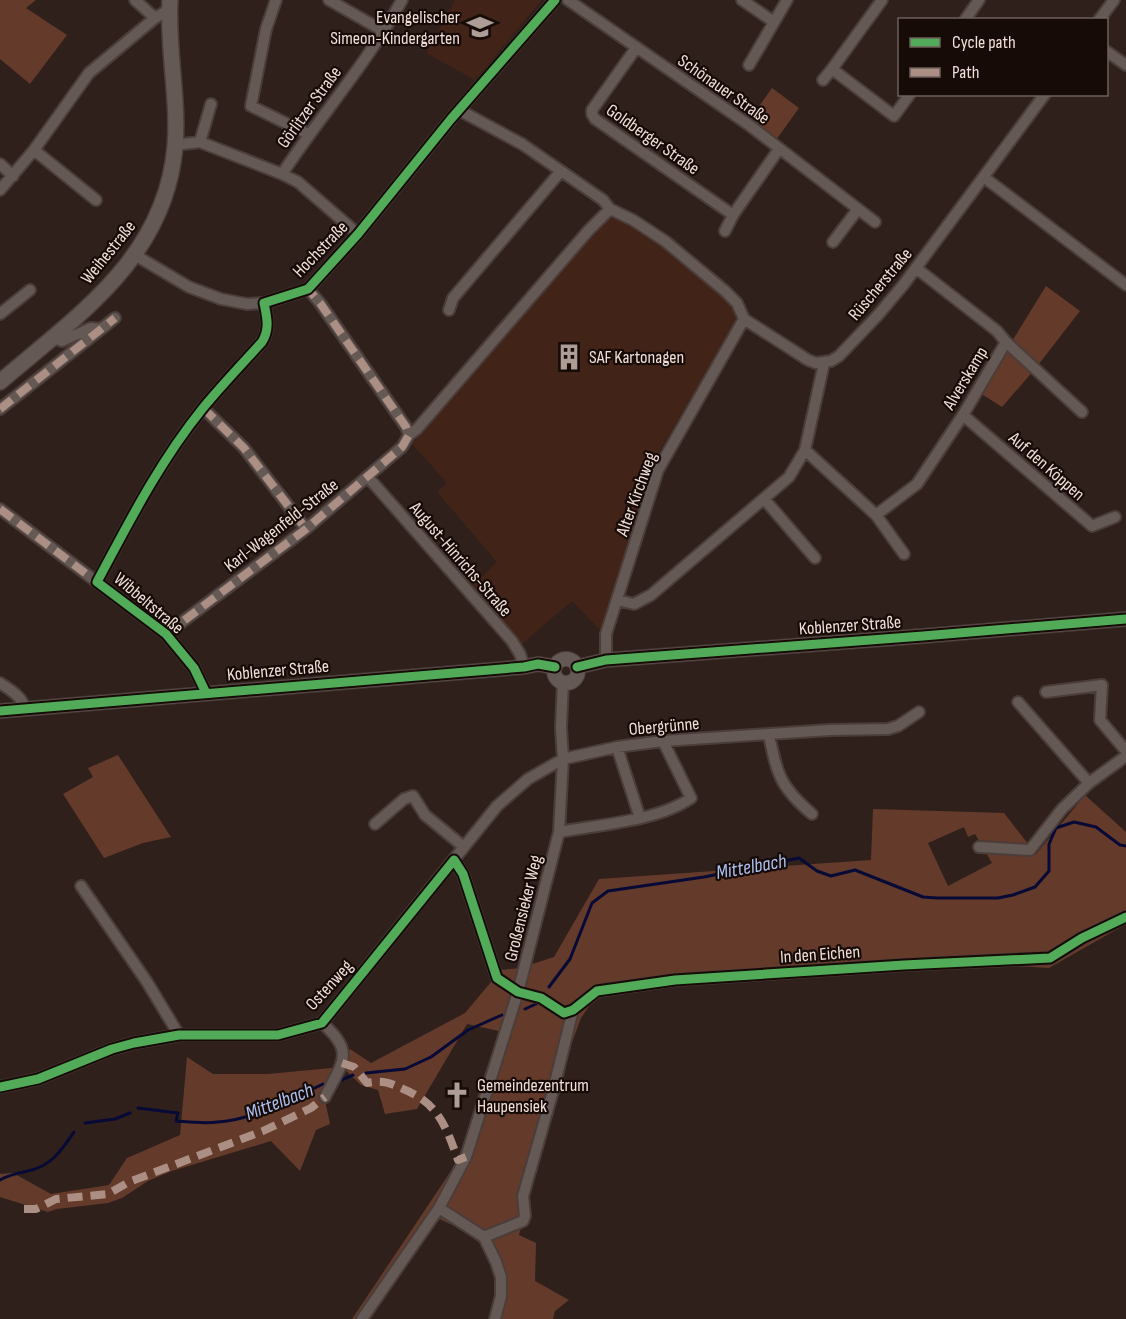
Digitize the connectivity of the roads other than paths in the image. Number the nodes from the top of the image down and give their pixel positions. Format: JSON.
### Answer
{"nodes":[{"id":1,"x":135,"y":0,"type":"edge"},
{"id":2,"x":276,"y":0,"type":"edge"},
{"id":3,"x":329,"y":0,"type":"edge"},
{"id":4,"x":402,"y":0,"type":"edge"},
{"id":5,"x":555,"y":0,"type":"edge"},
{"id":6,"x":568,"y":0,"type":"edge"},
{"id":7,"x":742,"y":0,"type":"edge"},
{"id":8,"x":787,"y":0,"type":"edge"},
{"id":9,"x":882,"y":0,"type":"edge"},
{"id":10,"x":979,"y":0,"type":"edge"},
{"id":11,"x":1106,"y":2,"type":"edge"},
{"id":12,"x":170,"y":5,"type":"edge"},
{"id":13,"x":154,"y":18,"type":"junction"},
{"id":14,"x":966,"y":18,"type":"edge"},
{"id":15,"x":1100,"y":18,"type":"edge"},
{"id":16,"x":774,"y":22,"type":"junction"},
{"id":17,"x":385,"y":32,"type":"junction"},
{"id":18,"x":636,"y":48,"type":"junction"},
{"id":19,"x":1108,"y":52,"type":"edge"},
{"id":20,"x":749,"y":65,"type":"dead end"},
{"id":21,"x":1126,"y":65,"type":"edge"},
{"id":22,"x":832,"y":69,"type":"junction"},
{"id":23,"x":823,"y":80,"type":"dead end"},
{"id":24,"x":909,"y":96,"type":"edge"},
{"id":25,"x":1044,"y":96,"type":"edge"},
{"id":26,"x":211,"y":104,"type":"dead end"},
{"id":27,"x":459,"y":110,"type":"junction"},
{"id":28,"x":308,"y":134,"type":"junction"},
{"id":29,"x":200,"y":142,"type":"junction"},
{"id":30,"x":175,"y":145,"type":"junction"},
{"id":31,"x":779,"y":149,"type":"junction"},
{"id":32,"x":34,"y":150,"type":"junction"},
{"id":33,"x":0,"y":164,"type":"edge"},
{"id":34,"x":561,"y":171,"type":"junction"},
{"id":35,"x":282,"y":174,"type":"junction"},
{"id":36,"x":13,"y":176,"type":"junction"},
{"id":37,"x":985,"y":178,"type":"junction"},
{"id":38,"x":0,"y":190,"type":"edge"},
{"id":39,"x":96,"y":200,"type":"dead end"},
{"id":40,"x":858,"y":209,"type":"junction"},
{"id":41,"x":614,"y":211,"type":"junction"},
{"id":42,"x":733,"y":215,"type":"junction"},
{"id":43,"x":874,"y":222,"type":"dead end"},
{"id":44,"x":725,"y":231,"type":"dead end"},
{"id":45,"x":358,"y":234,"type":"junction"},
{"id":46,"x":833,"y":242,"type":"dead end"},
{"id":47,"x":135,"y":255,"type":"junction"},
{"id":48,"x":916,"y":268,"type":"junction"},
{"id":49,"x":1126,"y":285,"type":"edge"},
{"id":50,"x":308,"y":289,"type":"junction"},
{"id":51,"x":30,"y":290,"type":"dead end"},
{"id":52,"x":264,"y":303,"type":"junction"},
{"id":53,"x":449,"y":310,"type":"dead end"},
{"id":54,"x":0,"y":314,"type":"edge"},
{"id":55,"x":115,"y":318,"type":"dead end"},
{"id":56,"x":744,"y":319,"type":"junction"},
{"id":57,"x":100,"y":329,"type":"junction"},
{"id":58,"x":51,"y":337,"type":"junction"},
{"id":59,"x":1006,"y":342,"type":"junction"},
{"id":60,"x":824,"y":363,"type":"junction"},
{"id":61,"x":0,"y":382,"type":"edge"},
{"id":62,"x":203,"y":408,"type":"junction"},
{"id":63,"x":0,"y":409,"type":"edge"},
{"id":64,"x":1082,"y":412,"type":"dead end"},
{"id":65,"x":963,"y":415,"type":"junction"},
{"id":66,"x":409,"y":435,"type":"junction"},
{"id":67,"x":805,"y":450,"type":"junction"},
{"id":68,"x":368,"y":477,"type":"junction"},
{"id":69,"x":765,"y":500,"type":"junction"},
{"id":70,"x":0,"y":509,"type":"edge"},
{"id":71,"x":876,"y":515,"type":"junction"},
{"id":72,"x":1115,"y":517,"type":"dead end"},
{"id":73,"x":306,"y":529,"type":"junction"},
{"id":74,"x":904,"y":554,"type":"dead end"},
{"id":75,"x":815,"y":558,"type":"dead end"},
{"id":76,"x":97,"y":582,"type":"junction"},
{"id":77,"x":617,"y":600,"type":"junction"},
{"id":78,"x":1126,"y":619,"type":"edge"},
{"id":79,"x":166,"y":634,"type":"junction"},
{"id":80,"x":606,"y":660,"type":"junction"},
{"id":81,"x":524,"y":667,"type":"junction"},
{"id":82,"x":577,"y":668,"type":"junction"},
{"id":83,"x":558,"y":674,"type":"junction"},
{"id":84,"x":0,"y":682,"type":"edge"},
{"id":85,"x":1046,"y":692,"type":"dead end"},
{"id":86,"x":206,"y":693,"type":"junction"},
{"id":87,"x":1018,"y":702,"type":"dead end"},
{"id":88,"x":25,"y":709,"type":"junction"},
{"id":89,"x":0,"y":711,"type":"edge"},
{"id":90,"x":919,"y":711,"type":"dead end"},
{"id":91,"x":769,"y":735,"type":"junction"},
{"id":92,"x":663,"y":741,"type":"junction"},
{"id":93,"x":617,"y":747,"type":"junction"},
{"id":94,"x":1126,"y":753,"type":"edge"},
{"id":95,"x":563,"y":759,"type":"junction"},
{"id":96,"x":1089,"y":783,"type":"junction"},
{"id":97,"x":812,"y":814,"type":"dead end"},
{"id":98,"x":640,"y":818,"type":"junction"},
{"id":99,"x":375,"y":824,"type":"dead end"},
{"id":100,"x":559,"y":832,"type":"junction"},
{"id":101,"x":464,"y":847,"type":"junction"},
{"id":102,"x":979,"y":847,"type":"dead end"},
{"id":103,"x":454,"y":860,"type":"junction"},
{"id":104,"x":81,"y":886,"type":"dead end"},
{"id":105,"x":1126,"y":917,"type":"edge"},
{"id":106,"x":518,"y":992,"type":"junction"},
{"id":107,"x":573,"y":1010,"type":"junction"},
{"id":108,"x":322,"y":1023,"type":"junction"},
{"id":109,"x":179,"y":1035,"type":"junction"},
{"id":110,"x":0,"y":1087,"type":"edge"},
{"id":111,"x":325,"y":1097,"type":"dead end"},
{"id":112,"x":439,"y":1208,"type":"junction"},
{"id":113,"x":484,"y":1238,"type":"junction"},
{"id":114,"x":362,"y":1319,"type":"edge"},
{"id":115,"x":495,"y":1319,"type":"edge"}],
"edges":[{"from":1,"to":13,"type":"street"},
{"from":2,"to":28,"type":"street"},
{"from":3,"to":17,"type":"street"},
{"from":4,"to":17,"type":"street","name":"Görlitzer Straße"},
{"from":5,"to":27,"type":"street","name":"Hochstraße"},
{"from":6,"to":18,"type":"street","name":"Schönauer Straße"},
{"from":7,"to":16,"type":"street"},
{"from":8,"to":16,"type":"street"},
{"from":9,"to":22,"type":"street"},
{"from":10,"to":14,"type":"street"},
{"from":11,"to":15,"type":"street"},
{"from":12,"to":13,"type":"street"},
{"from":12,"to":30,"type":"main road","name":"Weihestraße"},
{"from":13,"to":32,"type":"street"},
{"from":16,"to":20,"type":"street"},
{"from":17,"to":28,"type":"street","name":"Görlitzer Straße"},
{"from":18,"to":31,"type":"street","name":"Schönauer Straße"},
{"from":18,"to":42,"type":"street","name":"Goldberger Straße"},
{"from":19,"to":21,"type":"street"},
{"from":22,"to":23,"type":"street"},
{"from":22,"to":24,"type":"street"},
{"from":25,"to":37,"type":"street","name":"Rüscherstraße"},
{"from":26,"to":29,"type":"street"},
{"from":27,"to":34,"type":"street"},
{"from":27,"to":45,"type":"street","name":"Hochstraße"},
{"from":28,"to":35,"type":"street","name":"Görlitzer Straße"},
{"from":29,"to":30,"type":"street"},
{"from":29,"to":35,"type":"street"},
{"from":30,"to":47,"type":"main road","name":"Weihestraße"},
{"from":31,"to":40,"type":"street","name":"Schönauer Straße"},
{"from":31,"to":42,"type":"street"},
{"from":32,"to":36,"type":"street"},
{"from":32,"to":39,"type":"street"},
{"from":33,"to":36,"type":"street"},
{"from":34,"to":41,"type":"street"},
{"from":34,"to":53,"type":"street"},
{"from":35,"to":45,"type":"street"},
{"from":36,"to":38,"type":"street"},
{"from":37,"to":48,"type":"street","name":"Rüscherstraße"},
{"from":37,"to":49,"type":"street"},
{"from":40,"to":43,"type":"street","name":"Schönauer Straße"},
{"from":40,"to":46,"type":"street"},
{"from":41,"to":56,"type":"street"},
{"from":41,"to":66,"type":"street","name":"Karl-Wagenfeld-Straße"},
{"from":42,"to":44,"type":"street"},
{"from":45,"to":50,"type":"street","name":"Hochstraße"},
{"from":47,"to":52,"type":"street","name":"Hochstraße"},
{"from":47,"to":58,"type":"main road","name":"Weihestraße"},
{"from":48,"to":59,"type":"street","name":"Alverskamp"},
{"from":48,"to":60,"type":"street","name":"Rüscherstraße"},
{"from":50,"to":52,"type":"street","name":"Hochstraße"},
{"from":50,"to":66,"type":"street"},
{"from":51,"to":54,"type":"street"},
{"from":52,"to":62,"type":"street"},
{"from":55,"to":57,"type":"street"},
{"from":56,"to":60,"type":"street"},
{"from":56,"to":77,"type":"street","name":"Alter Kirchweg"},
{"from":57,"to":58,"type":"street"},
{"from":57,"to":63,"type":"street"},
{"from":58,"to":61,"type":"main road","name":"Weihestraße"},
{"from":59,"to":64,"type":"street"},
{"from":59,"to":65,"type":"street","name":"Alverskamp"},
{"from":60,"to":67,"type":"street"},
{"from":62,"to":73,"type":"street"},
{"from":62,"to":76,"type":"street"},
{"from":65,"to":71,"type":"street","name":"Alverskamp"},
{"from":65,"to":72,"type":"street","name":"Auf den Köppen"},
{"from":66,"to":68,"type":"street","name":"Karl-Wagenfeld-Straße"},
{"from":67,"to":69,"type":"street"},
{"from":67,"to":71,"type":"street"},
{"from":68,"to":73,"type":"street","name":"Karl-Wagenfeld-Straße"},
{"from":68,"to":81,"type":"street","name":"August-Hinrichs-Straße"},
{"from":69,"to":75,"type":"street"},
{"from":69,"to":77,"type":"street"},
{"from":70,"to":76,"type":"street","name":"Wibbeltstraße"},
{"from":71,"to":74,"type":"street"},
{"from":73,"to":79,"type":"street","name":"Karl-Wagenfeld-Straße"},
{"from":76,"to":79,"type":"street","name":"Wibbeltstraße"},
{"from":77,"to":80,"type":"street","name":"Alter Kirchweg"},
{"from":78,"to":80,"type":"street","name":"Koblenzer Straße"},
{"from":79,"to":86,"type":"street","name":"Wibbeltstraße"},
{"from":80,"to":82,"type":"street","name":"Koblenzer Straße"},
{"from":81,"to":83,"type":"street","name":"Koblenzer Straße"},
{"from":81,"to":86,"type":"street","name":"Koblenzer Straße"},
{"from":82,"to":83,"type":"street"},
{"from":82,"to":83,"type":"street","name":"Koblenzer Straße"},
{"from":83,"to":95,"type":"street","name":"Großensieker Weg"},
{"from":84,"to":88,"type":"street"},
{"from":85,"to":94,"type":"street"},
{"from":86,"to":88,"type":"street","name":"Koblenzer Straße"},
{"from":87,"to":96,"type":"street"},
{"from":88,"to":89,"type":"street","name":"Koblenzer Straße"},
{"from":90,"to":91,"type":"street","name":"Obergrünne"},
{"from":91,"to":92,"type":"street","name":"Obergrünne"},
{"from":91,"to":97,"type":"street"},
{"from":92,"to":93,"type":"street","name":"Obergrünne"},
{"from":92,"to":98,"type":"street"},
{"from":93,"to":95,"type":"street","name":"Obergrünne"},
{"from":93,"to":98,"type":"street"},
{"from":94,"to":96,"type":"street"},
{"from":95,"to":100,"type":"street","name":"Großensieker Weg"},
{"from":95,"to":101,"type":"street","name":"Ostenweg"},
{"from":96,"to":102,"type":"street"},
{"from":98,"to":100,"type":"street"},
{"from":99,"to":101,"type":"street"},
{"from":100,"to":106,"type":"street","name":"Großensieker Weg"},
{"from":101,"to":103,"type":"street","name":"Ostenweg"},
{"from":103,"to":106,"type":"street"},
{"from":103,"to":108,"type":"street","name":"Ostenweg"},
{"from":104,"to":109,"type":"street"},
{"from":105,"to":107,"type":"street","name":"In den Eichen"},
{"from":106,"to":107,"type":"street"},
{"from":106,"to":112,"type":"street","name":"Großensieker Weg"},
{"from":107,"to":113,"type":"street"},
{"from":108,"to":109,"type":"street","name":"Ostenweg"},
{"from":108,"to":111,"type":"street"},
{"from":109,"to":110,"type":"street","name":"Ostenweg"},
{"from":112,"to":113,"type":"street"},
{"from":112,"to":114,"type":"street","name":"Großensieker Weg"},
{"from":113,"to":115,"type":"street"}]}
